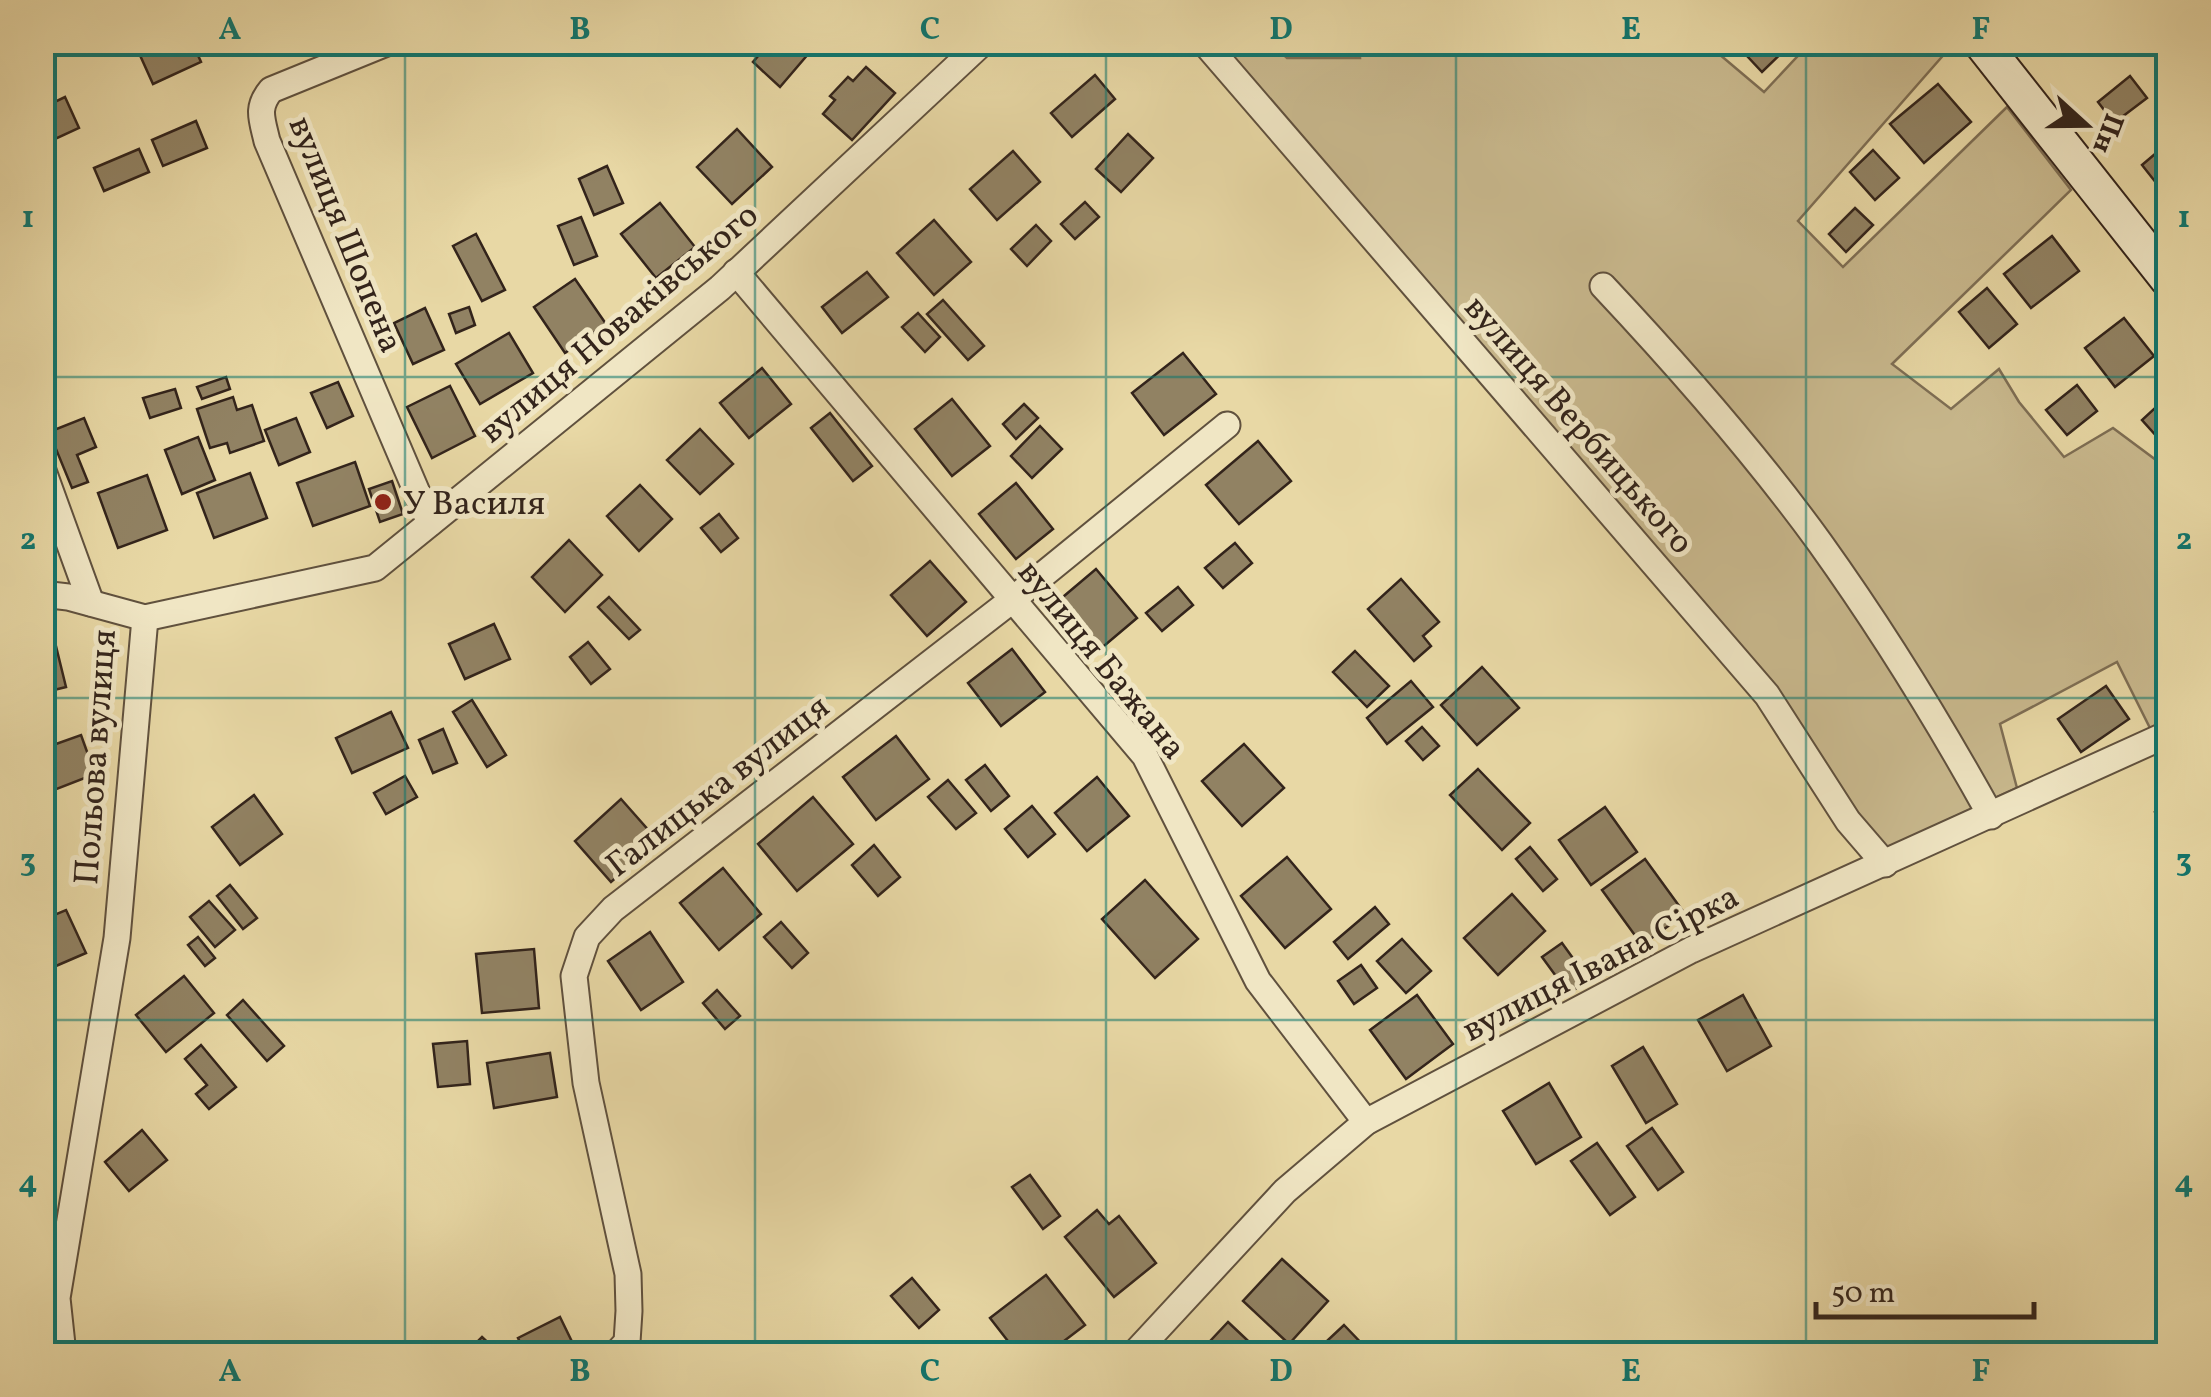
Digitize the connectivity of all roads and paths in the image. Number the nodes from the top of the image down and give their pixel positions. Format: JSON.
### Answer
{"nodes":[{"id":1,"x":389,"y":42,"type":"edge"},
{"id":2,"x":983,"y":42,"type":"edge"},
{"id":3,"x":1204,"y":42,"type":"edge"},
{"id":4,"x":1980,"y":42,"type":"edge"},
{"id":5,"x":736,"y":272,"type":"junction"},
{"id":6,"x":2168,"y":279,"type":"edge"},
{"id":7,"x":1603,"y":286,"type":"dead end"},
{"id":8,"x":1227,"y":424,"type":"dead end"},
{"id":9,"x":42,"y":468,"type":"edge"},
{"id":10,"x":430,"y":523,"type":"junction"},
{"id":11,"x":42,"y":594,"type":"edge"},
{"id":12,"x":1012,"y":600,"type":"junction"},
{"id":13,"x":91,"y":603,"type":"junction"},
{"id":14,"x":145,"y":618,"type":"junction"},
{"id":15,"x":2168,"y":734,"type":"edge"},
{"id":16,"x":1990,"y":816,"type":"junction"},
{"id":17,"x":1885,"y":864,"type":"junction"},
{"id":18,"x":1366,"y":1122,"type":"junction"},
{"id":19,"x":63,"y":1354,"type":"edge"},
{"id":20,"x":616,"y":1354,"type":"edge"},
{"id":21,"x":1134,"y":1354,"type":"edge"}],
"edges":[{"from":1,"to":10,"type":"street","name":"вулиця Шопена"},
{"from":2,"to":5,"type":"street","name":"вулиця Новаківського"},
{"from":3,"to":17,"type":"street","name":"вулиця Вербицького"},
{"from":4,"to":6,"type":"street"},
{"from":5,"to":10,"type":"street","name":"вулиця Новаківського"},
{"from":5,"to":12,"type":"street","name":"вулиця Бажана"},
{"from":7,"to":16,"type":"street"},
{"from":8,"to":12,"type":"street","name":"Галицька вулиця"},
{"from":9,"to":13,"type":"street"},
{"from":10,"to":14,"type":"street","name":"вулиця Новаківського"},
{"from":11,"to":13,"type":"street","name":"Польова вулиця"},
{"from":12,"to":18,"type":"street","name":"вулиця Бажана"},
{"from":12,"to":20,"type":"street","name":"Галицька вулиця"},
{"from":13,"to":14,"type":"street","name":"Польова вулиця"},
{"from":14,"to":19,"type":"street","name":"Польова вулиця"},
{"from":15,"to":16,"type":"street","name":"вулиця Івана Сірка"},
{"from":16,"to":17,"type":"street","name":"вулиця Івана Сірка"},
{"from":17,"to":18,"type":"street","name":"вулиця Івана Сірка"},
{"from":18,"to":21,"type":"street","name":"вулиця Івана Сірка"}]}
